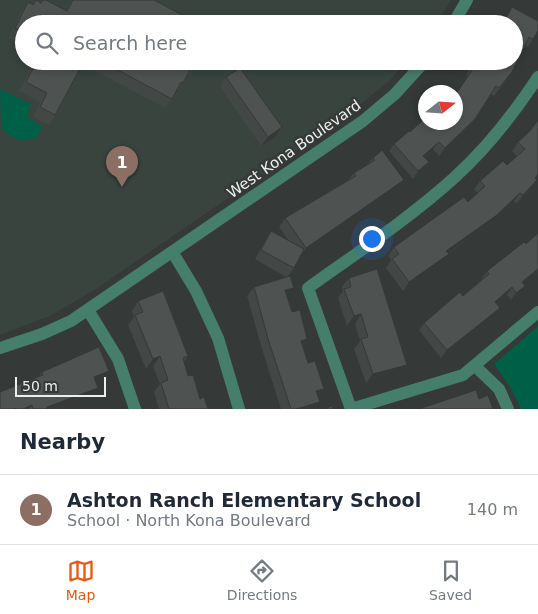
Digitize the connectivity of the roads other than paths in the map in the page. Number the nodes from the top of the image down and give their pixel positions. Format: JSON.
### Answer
{"nodes":[{"id":1,"x":467,"y":0,"type":"edge"},
{"id":2,"x":458,"y":15,"type":"edge"},
{"id":3,"x":418,"y":70,"type":"edge"},
{"id":4,"x":538,"y":77,"type":"edge"},
{"id":5,"x":173,"y":252,"type":"junction"},
{"id":6,"x":88,"y":310,"type":"junction"},
{"id":7,"x":538,"y":312,"type":"edge"},
{"id":8,"x":0,"y":348,"type":"edge"},
{"id":9,"x":475,"y":366,"type":"junction"},
{"id":10,"x":133,"y":408,"type":"edge"},
{"id":11,"x":239,"y":409,"type":"edge"},
{"id":12,"x":351,"y":409,"type":"edge"},
{"id":13,"x":508,"y":409,"type":"edge"}],
"edges":[{"from":1,"to":2,"type":"street"},
{"from":3,"to":5,"type":"street","name":"West Kona Boulevard"},
{"from":4,"to":12,"type":"street"},
{"from":5,"to":6,"type":"street","name":"West Kona Boulevard"},
{"from":5,"to":11,"type":"street"},
{"from":6,"to":8,"type":"street","name":"West Kona Boulevard"},
{"from":6,"to":10,"type":"street"},
{"from":7,"to":9,"type":"street"},
{"from":9,"to":12,"type":"street"},
{"from":9,"to":13,"type":"street"}]}
